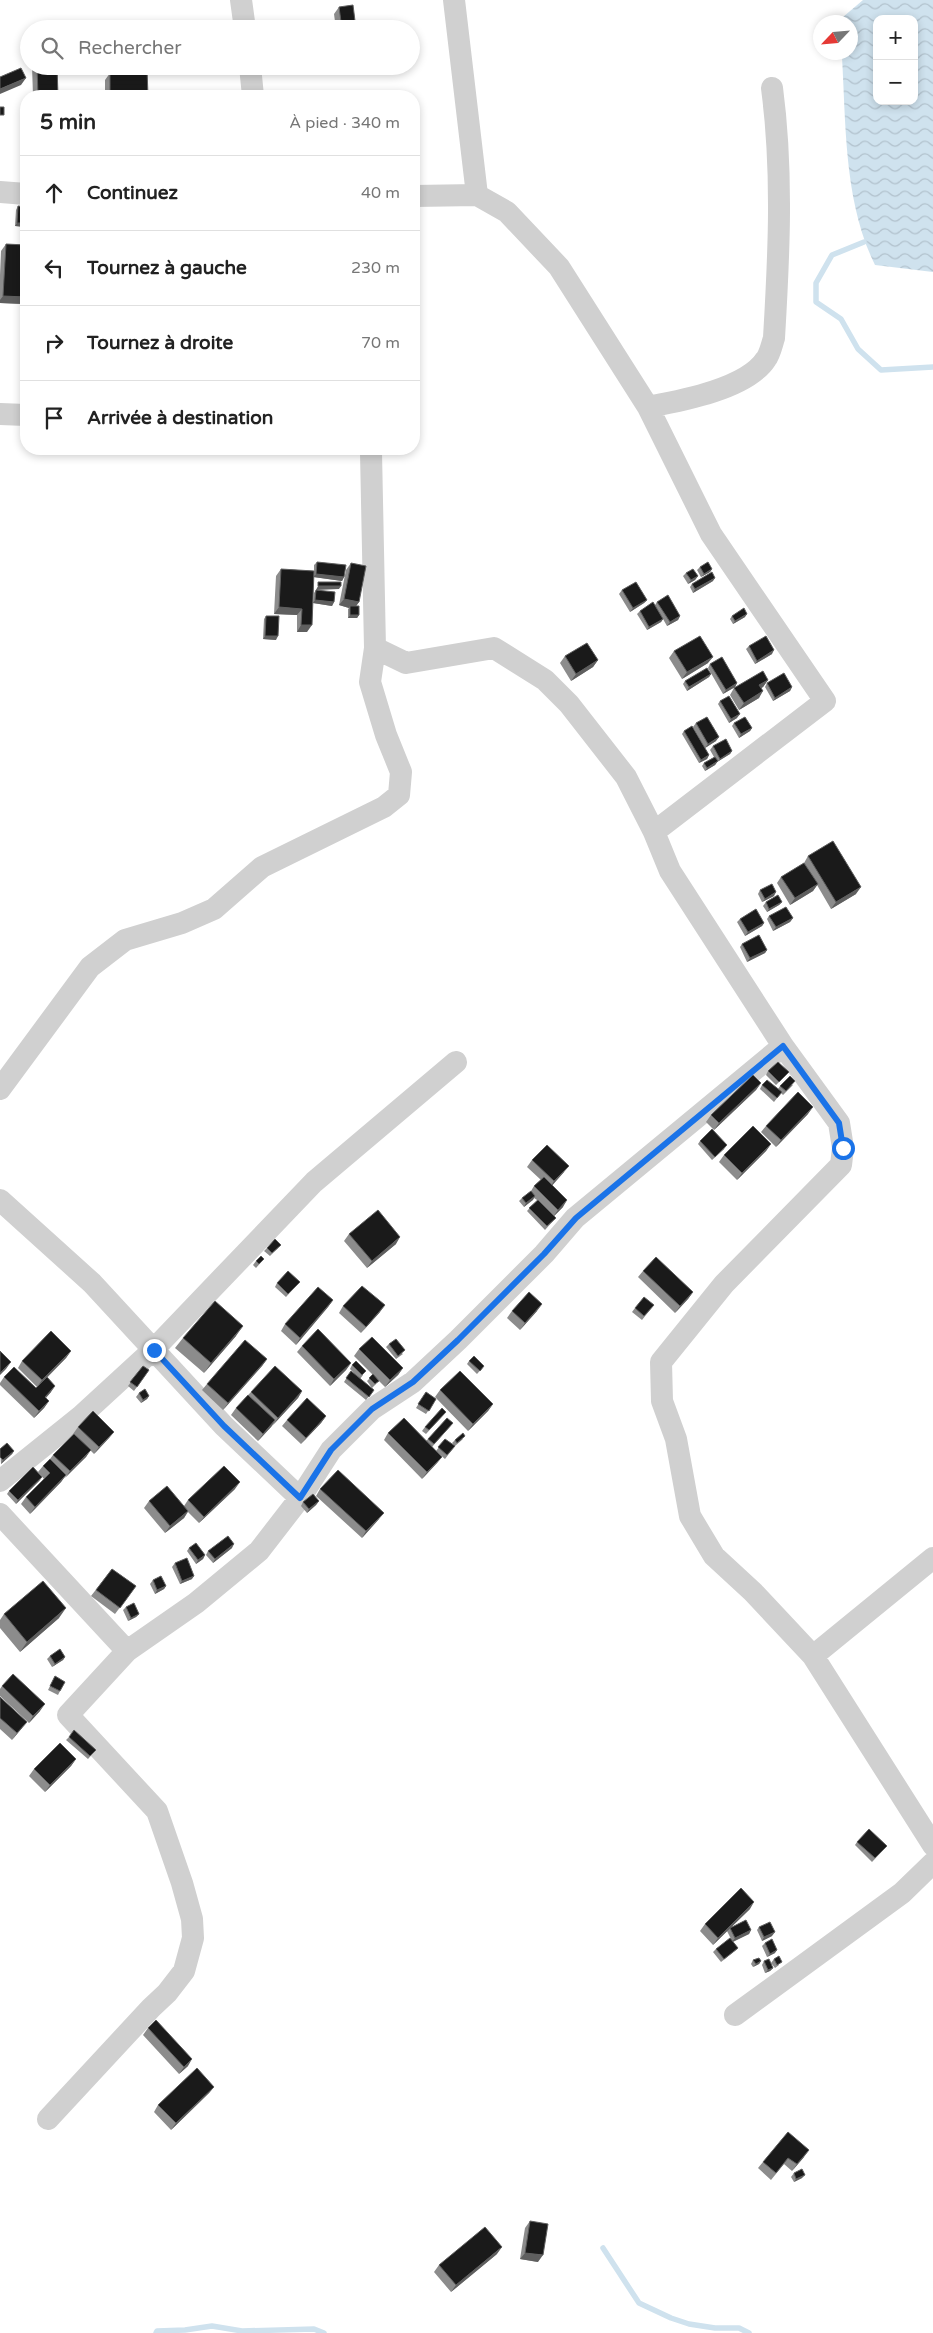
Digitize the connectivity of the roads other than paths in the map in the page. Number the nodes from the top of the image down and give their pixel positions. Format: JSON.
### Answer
{"nodes":[{"id":1,"x":241,"y":0,"type":"edge"},
{"id":2,"x":454,"y":0,"type":"edge"},
{"id":3,"x":244,"y":20,"type":"edge"},
{"id":4,"x":251,"y":75,"type":"edge"},
{"id":5,"x":772,"y":88,"type":"dead end"},
{"id":6,"x":252,"y":90,"type":"edge"},
{"id":7,"x":0,"y":192,"type":"edge"},
{"id":8,"x":20,"y":194,"type":"edge"},
{"id":9,"x":477,"y":195,"type":"junction"},
{"id":10,"x":420,"y":196,"type":"edge"},
{"id":11,"x":648,"y":407,"type":"junction"},
{"id":12,"x":0,"y":414,"type":"edge"},
{"id":13,"x":20,"y":414,"type":"edge"},
{"id":14,"x":371,"y":455,"type":"edge"},
{"id":15,"x":375,"y":648,"type":"junction"},
{"id":16,"x":654,"y":832,"type":"junction"},
{"id":17,"x":783,"y":1046,"type":"junction"},
{"id":18,"x":456,"y":1062,"type":"dead end"},
{"id":19,"x":0,"y":1089,"type":"edge"},
{"id":20,"x":0,"y":1202,"type":"edge"},
{"id":21,"x":154,"y":1350,"type":"junction"},
{"id":22,"x":0,"y":1481,"type":"edge"},
{"id":23,"x":300,"y":1498,"type":"junction"},
{"id":24,"x":0,"y":1514,"type":"edge"},
{"id":25,"x":933,"y":1558,"type":"edge"},
{"id":26,"x":127,"y":1652,"type":"junction"},
{"id":27,"x":813,"y":1656,"type":"junction"},
{"id":28,"x":933,"y":1845,"type":"edge"},
{"id":29,"x":933,"y":1863,"type":"edge"},
{"id":30,"x":735,"y":2015,"type":"dead end"},
{"id":31,"x":48,"y":2119,"type":"dead end"}],
"edges":[{"from":1,"to":3,"type":"street"},
{"from":2,"to":9,"type":"street"},
{"from":4,"to":6,"type":"street"},
{"from":5,"to":11,"type":"street"},
{"from":7,"to":8,"type":"street"},
{"from":9,"to":10,"type":"street"},
{"from":9,"to":11,"type":"street"},
{"from":11,"to":16,"type":"street"},
{"from":12,"to":13,"type":"street"},
{"from":14,"to":15,"type":"street"},
{"from":15,"to":16,"type":"street"},
{"from":15,"to":19,"type":"street"},
{"from":16,"to":17,"type":"street"},
{"from":17,"to":23,"type":"street"},
{"from":17,"to":27,"type":"street"},
{"from":18,"to":21,"type":"street"},
{"from":20,"to":21,"type":"street"},
{"from":21,"to":22,"type":"street"},
{"from":21,"to":23,"type":"street"},
{"from":23,"to":26,"type":"street"},
{"from":24,"to":26,"type":"street"},
{"from":25,"to":27,"type":"street"},
{"from":26,"to":31,"type":"street"},
{"from":27,"to":28,"type":"street"},
{"from":29,"to":30,"type":"street"}]}
